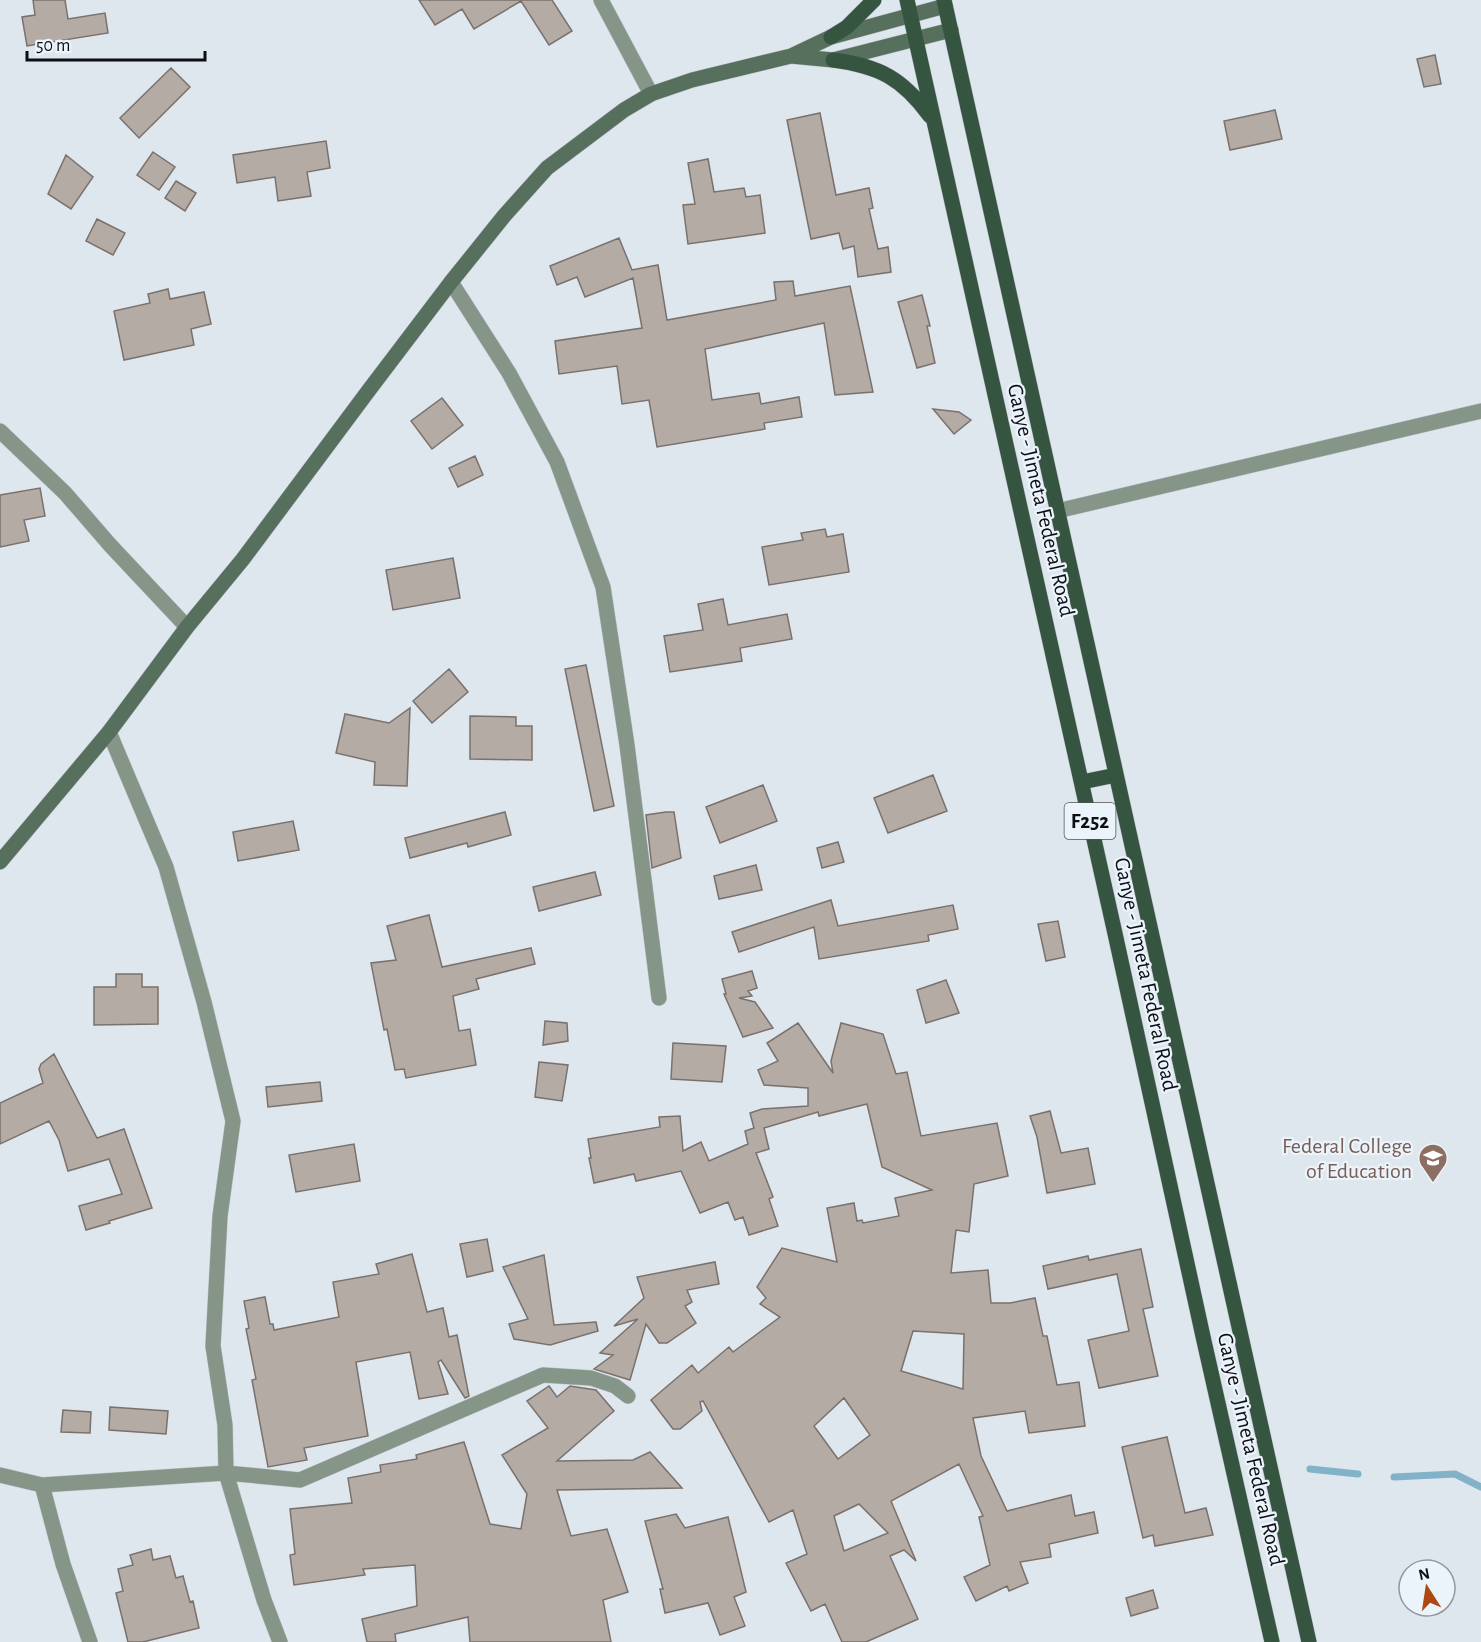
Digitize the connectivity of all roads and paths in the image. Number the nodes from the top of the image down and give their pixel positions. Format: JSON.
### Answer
{"nodes":[{"id":1,"x":602,"y":0,"type":"edge"},
{"id":2,"x":874,"y":0,"type":"edge"},
{"id":3,"x":945,"y":3,"type":"edge"},
{"id":4,"x":909,"y":8,"type":"edge"},
{"id":5,"x":951,"y":30,"type":"junction"},
{"id":6,"x":831,"y":37,"type":"junction"},
{"id":7,"x":916,"y":39,"type":"junction"},
{"id":8,"x":791,"y":56,"type":"junction"},
{"id":9,"x":833,"y":60,"type":"junction"},
{"id":10,"x":651,"y":94,"type":"junction"},
{"id":11,"x":935,"y":122,"type":"junction"},
{"id":12,"x":451,"y":282,"type":"junction"},
{"id":13,"x":1481,"y":411,"type":"edge"},
{"id":14,"x":0,"y":431,"type":"edge"},
{"id":15,"x":1057,"y":511,"type":"junction"},
{"id":16,"x":187,"y":627,"type":"junction"},
{"id":17,"x":109,"y":732,"type":"junction"},
{"id":18,"x":1116,"y":775,"type":"junction"},
{"id":19,"x":1082,"y":782,"type":"junction"},
{"id":20,"x":0,"y":862,"type":"edge"},
{"id":21,"x":659,"y":998,"type":"dead end"},
{"id":22,"x":628,"y":1396,"type":"dead end"},
{"id":23,"x":226,"y":1473,"type":"junction"},
{"id":24,"x":0,"y":1475,"type":"edge"},
{"id":25,"x":42,"y":1485,"type":"junction"},
{"id":26,"x":90,"y":1642,"type":"edge"},
{"id":27,"x":280,"y":1642,"type":"edge"},
{"id":28,"x":1272,"y":1642,"type":"edge"},
{"id":29,"x":1309,"y":1642,"type":"edge"}],
"edges":[{"from":1,"to":10,"type":"street"},
{"from":2,"to":6,"type":"main road"},
{"from":3,"to":4,"type":"street"},
{"from":3,"to":5,"type":"main road","name":"Ganye - Jimeta Federal Road","number":"F252"},
{"from":4,"to":6,"type":"street"},
{"from":4,"to":7,"type":"main road","name":"Ganye - Jimeta Federal Road","number":"F252"},
{"from":5,"to":7,"type":"street"},
{"from":5,"to":15,"type":"main road","name":"Ganye - Jimeta Federal Road","number":"F252"},
{"from":6,"to":8,"type":"street"},
{"from":7,"to":9,"type":"street"},
{"from":7,"to":11,"type":"main road","name":"Ganye - Jimeta Federal Road","number":"F252"},
{"from":8,"to":9,"type":"street"},
{"from":8,"to":10,"type":"street"},
{"from":9,"to":11,"type":"main road"},
{"from":10,"to":12,"type":"street"},
{"from":11,"to":19,"type":"main road","name":"Ganye - Jimeta Federal Road","number":"F252"},
{"from":12,"to":16,"type":"street"},
{"from":12,"to":21,"type":"street"},
{"from":13,"to":15,"type":"street"},
{"from":14,"to":16,"type":"street"},
{"from":15,"to":18,"type":"main road","name":"Ganye - Jimeta Federal Road","number":"F252"},
{"from":16,"to":17,"type":"street"},
{"from":17,"to":20,"type":"street"},
{"from":17,"to":23,"type":"street"},
{"from":18,"to":19,"type":"main road"},
{"from":18,"to":29,"type":"main road","name":"Ganye - Jimeta Federal Road","number":"F252"},
{"from":19,"to":28,"type":"main road","name":"Ganye - Jimeta Federal Road","number":"F252"},
{"from":22,"to":23,"type":"street"},
{"from":23,"to":25,"type":"street"},
{"from":23,"to":27,"type":"street"},
{"from":24,"to":25,"type":"street"},
{"from":25,"to":26,"type":"street"}]}
